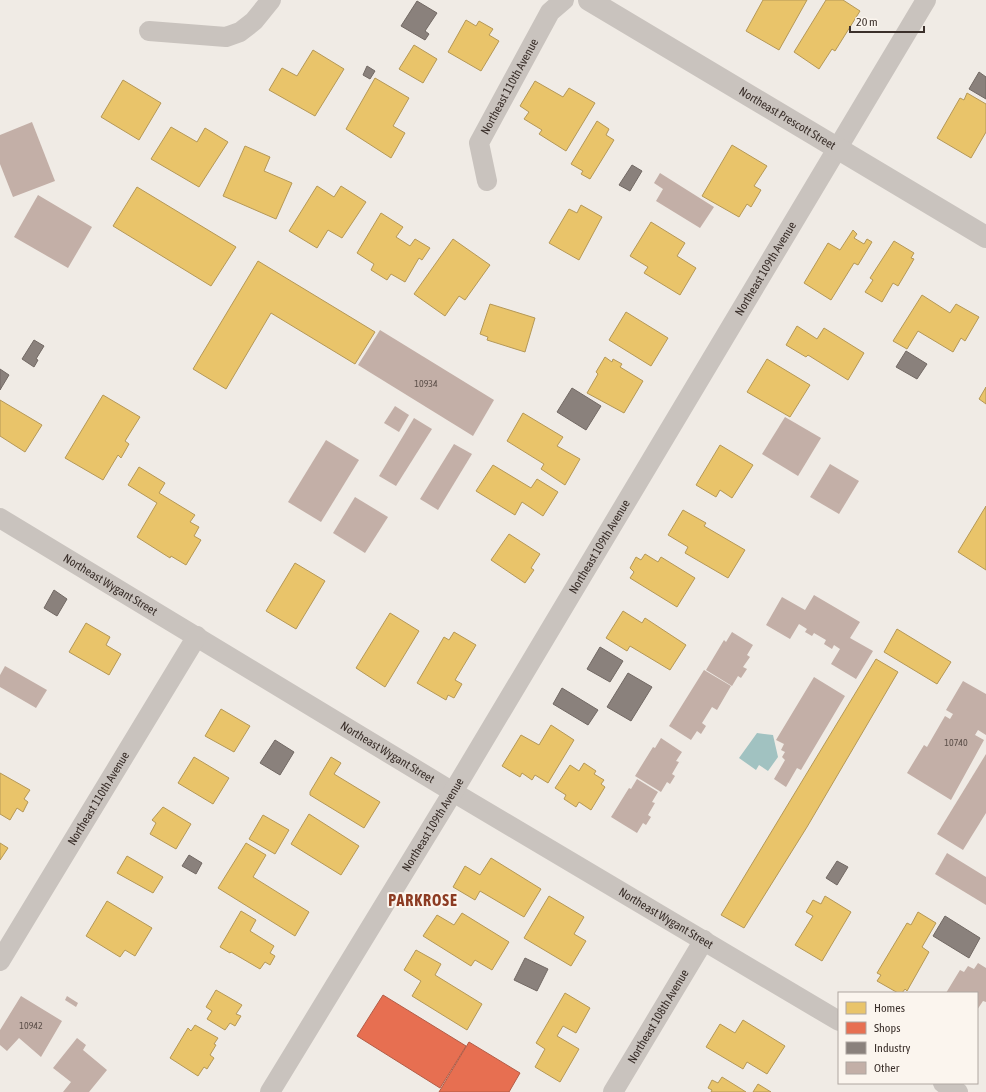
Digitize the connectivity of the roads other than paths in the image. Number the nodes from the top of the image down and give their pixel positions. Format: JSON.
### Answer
{"nodes":[{"id":1,"x":271,"y":0,"type":"edge"},
{"id":2,"x":564,"y":0,"type":"edge"},
{"id":3,"x":589,"y":0,"type":"edge"},
{"id":4,"x":926,"y":0,"type":"edge"},
{"id":5,"x":149,"y":31,"type":"dead end"},
{"id":6,"x":838,"y":147,"type":"junction"},
{"id":7,"x":487,"y":182,"type":"dead end"},
{"id":8,"x":986,"y":237,"type":"edge"},
{"id":9,"x":0,"y":518,"type":"edge"},
{"id":10,"x":198,"y":636,"type":"junction"},
{"id":11,"x":453,"y":792,"type":"junction"},
{"id":12,"x":704,"y":940,"type":"junction"},
{"id":13,"x":0,"y":961,"type":"edge"},
{"id":14,"x":838,"y":1020,"type":"edge"},
{"id":15,"x":945,"y":1084,"type":"edge"},
{"id":16,"x":270,"y":1092,"type":"edge"},
{"id":17,"x":613,"y":1092,"type":"edge"},
{"id":18,"x":958,"y":1092,"type":"edge"}],
"edges":[{"from":1,"to":5,"type":"street"},
{"from":2,"to":7,"type":"street","name":"Northeast 110th Avenue"},
{"from":3,"to":6,"type":"street","name":"Northeast Prescott Street"},
{"from":4,"to":6,"type":"street","name":"Northeast 109th Avenue"},
{"from":6,"to":8,"type":"street","name":"Northeast Prescott Street"},
{"from":6,"to":11,"type":"street","name":"Northeast 109th Avenue"},
{"from":9,"to":10,"type":"street","name":"Northeast Wygant Street"},
{"from":10,"to":11,"type":"street","name":"Northeast Wygant Street"},
{"from":10,"to":13,"type":"street","name":"Northeast 110th Avenue"},
{"from":11,"to":12,"type":"street","name":"Northeast Wygant Street"},
{"from":11,"to":16,"type":"street","name":"Northeast 109th Avenue"},
{"from":12,"to":14,"type":"street","name":"Northeast Wygant Street"},
{"from":12,"to":17,"type":"street","name":"Northeast 108th Avenue"},
{"from":15,"to":18,"type":"street"}]}
